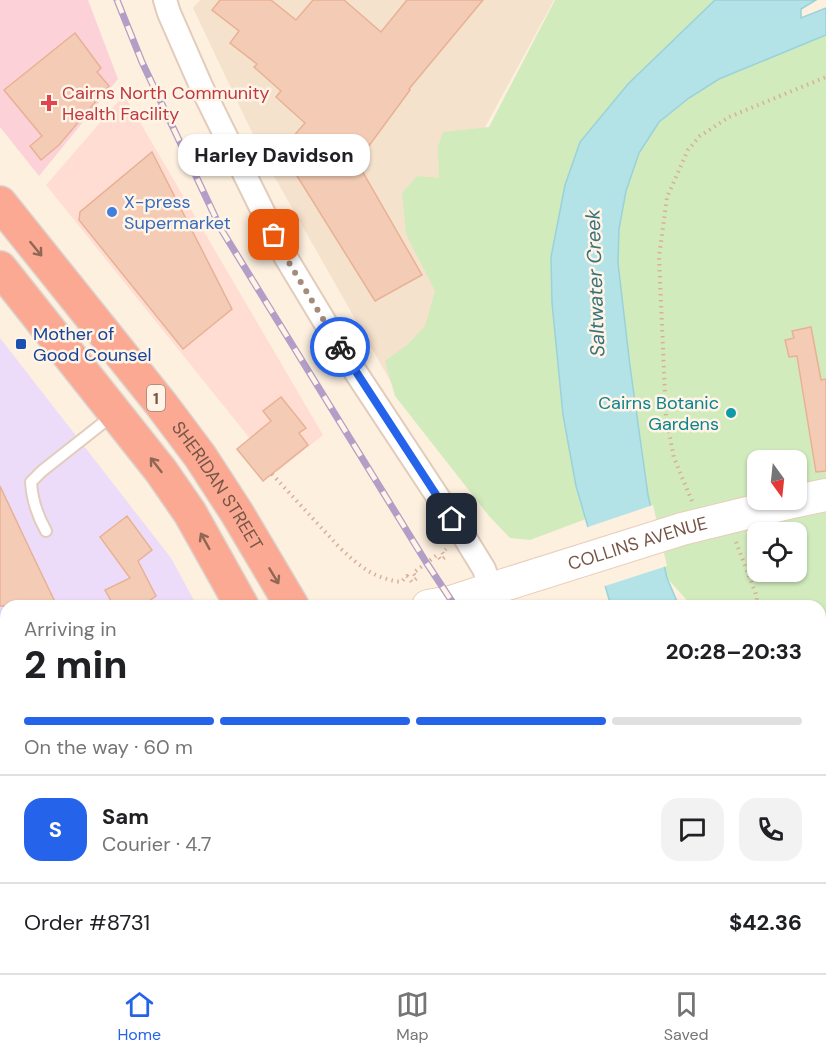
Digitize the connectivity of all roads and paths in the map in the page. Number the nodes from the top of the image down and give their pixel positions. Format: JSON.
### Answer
{"nodes":[{"id":1,"x":165,"y":0,"type":"edge"},
{"id":2,"x":826,"y":77,"type":"edge"},
{"id":3,"x":0,"y":203,"type":"edge"},
{"id":4,"x":0,"y":268,"type":"edge"},
{"id":5,"x":116,"y":413,"type":"junction"},
{"id":6,"x":272,"y":474,"type":"dead end"},
{"id":7,"x":826,"y":495,"type":"edge"},
{"id":8,"x":687,"y":515,"type":"junction"},
{"id":9,"x":46,"y":531,"type":"dead end"},
{"id":10,"x":734,"y":539,"type":"dead end"},
{"id":11,"x":452,"y":546,"type":"dead end"},
{"id":12,"x":491,"y":589,"type":"junction"},
{"id":13,"x":239,"y":600,"type":"edge"},
{"id":14,"x":288,"y":600,"type":"edge"},
{"id":15,"x":454,"y":600,"type":"edge"},
{"id":16,"x":757,"y":600,"type":"edge"}],
"edges":[{"from":1,"to":12,"type":"street"},
{"from":2,"to":8,"type":"path"},
{"from":3,"to":14,"type":"highway","name":"SHERIDAN STREET","number":"1","one_way":true},
{"from":4,"to":5,"type":"highway","name":"SHERIDAN STREET","number":"1"},
{"from":5,"to":9,"type":"lane"},
{"from":13,"to":5,"type":"highway","name":"SHERIDAN STREET","number":"1","one_way":true},
{"from":6,"to":11,"type":"path"},
{"from":7,"to":8,"type":"street","name":"COLLINS AVENUE"},
{"from":8,"to":12,"type":"street","name":"COLLINS AVENUE"},
{"from":10,"to":16,"type":"path"},
{"from":12,"to":15,"type":"street","name":"COLLINS AVENUE"}]}
